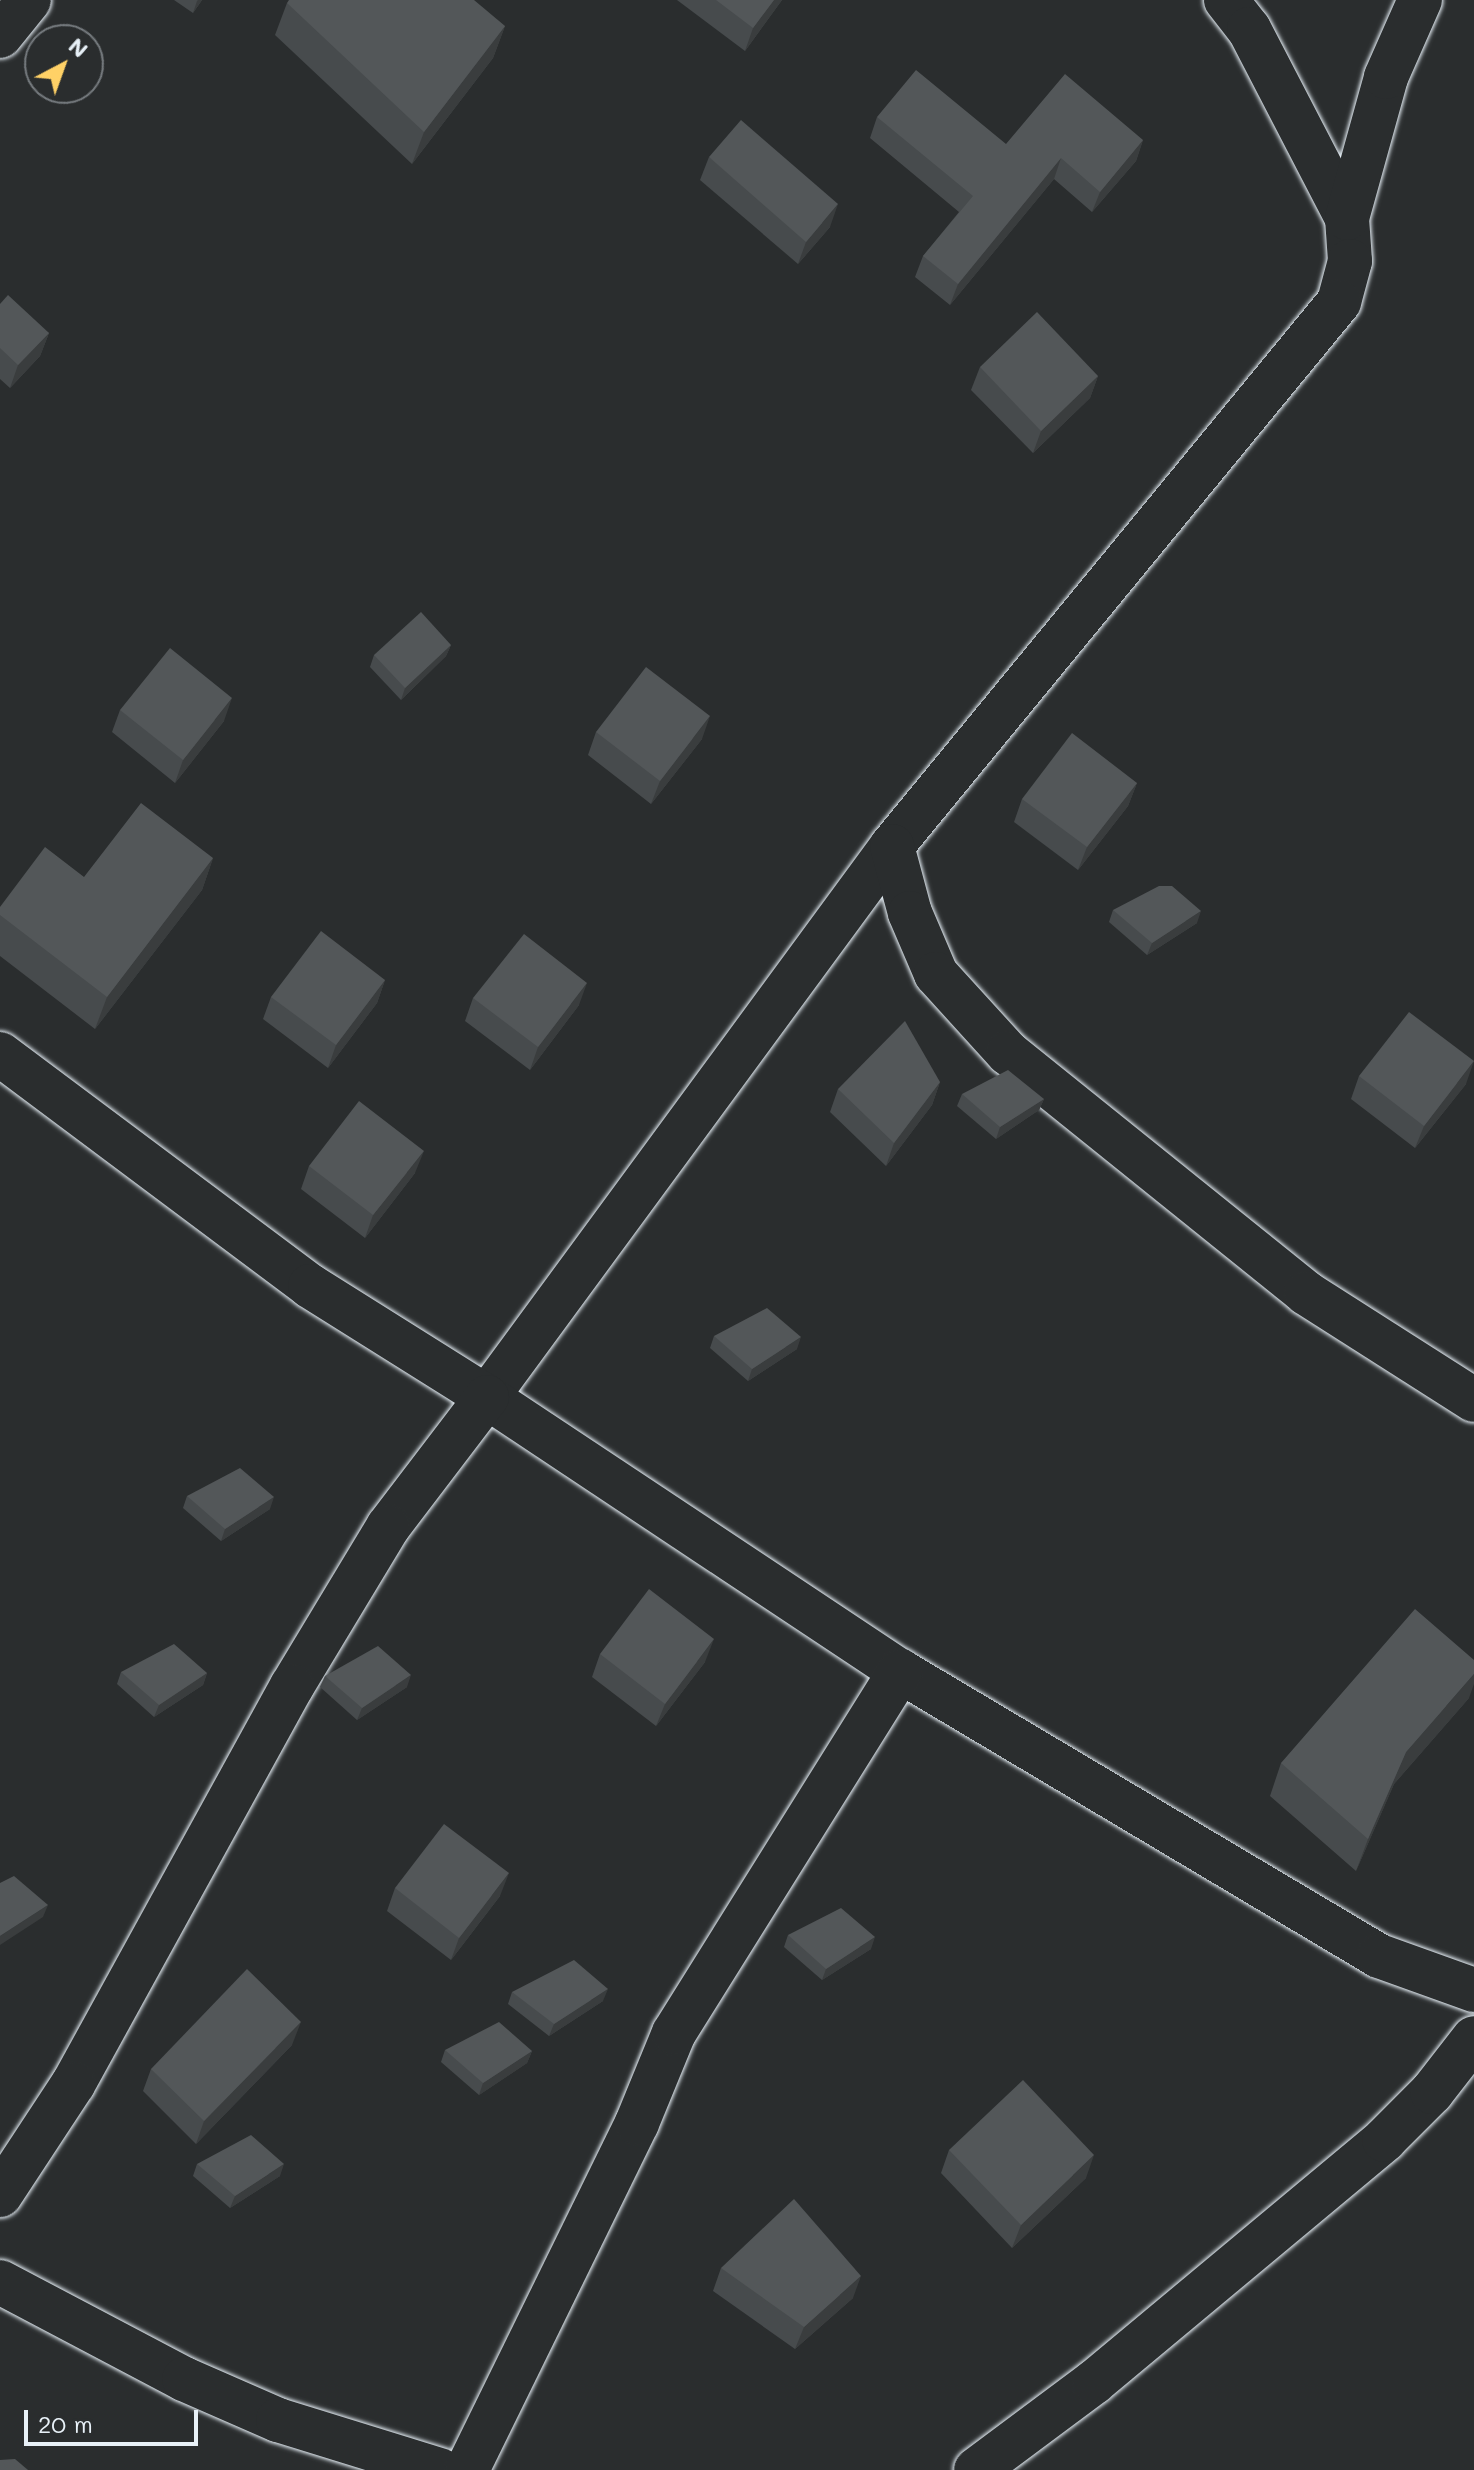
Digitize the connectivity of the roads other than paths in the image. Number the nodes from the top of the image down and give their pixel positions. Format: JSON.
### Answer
{"nodes":[{"id":1,"x":29,"y":0,"type":"edge"},
{"id":2,"x":1226,"y":0,"type":"edge"},
{"id":3,"x":1420,"y":0,"type":"edge"},
{"id":4,"x":0,"y":36,"type":"edge"},
{"id":5,"x":1347,"y":218,"type":"junction"},
{"id":6,"x":892,"y":846,"type":"junction"},
{"id":7,"x":0,"y":1054,"type":"edge"},
{"id":8,"x":487,"y":1397,"type":"junction"},
{"id":9,"x":1474,"y":1400,"type":"edge"},
{"id":10,"x":900,"y":1671,"type":"junction"},
{"id":11,"x":1474,"y":1990,"type":"edge"},
{"id":12,"x":1474,"y":2038,"type":"edge"},
{"id":13,"x":0,"y":2195,"type":"edge"},
{"id":14,"x":0,"y":2282,"type":"edge"},
{"id":15,"x":440,"y":2470,"type":"edge"},
{"id":16,"x":467,"y":2470,"type":"edge"},
{"id":17,"x":976,"y":2470,"type":"edge"}],
"edges":[{"from":1,"to":4,"type":"street"},
{"from":2,"to":5,"type":"street"},
{"from":3,"to":5,"type":"street"},
{"from":5,"to":6,"type":"street"},
{"from":6,"to":8,"type":"street"},
{"from":6,"to":9,"type":"street"},
{"from":7,"to":8,"type":"street"},
{"from":8,"to":10,"type":"street"},
{"from":8,"to":13,"type":"street"},
{"from":10,"to":11,"type":"street"},
{"from":10,"to":16,"type":"street"},
{"from":12,"to":17,"type":"street"},
{"from":14,"to":15,"type":"street"}]}
